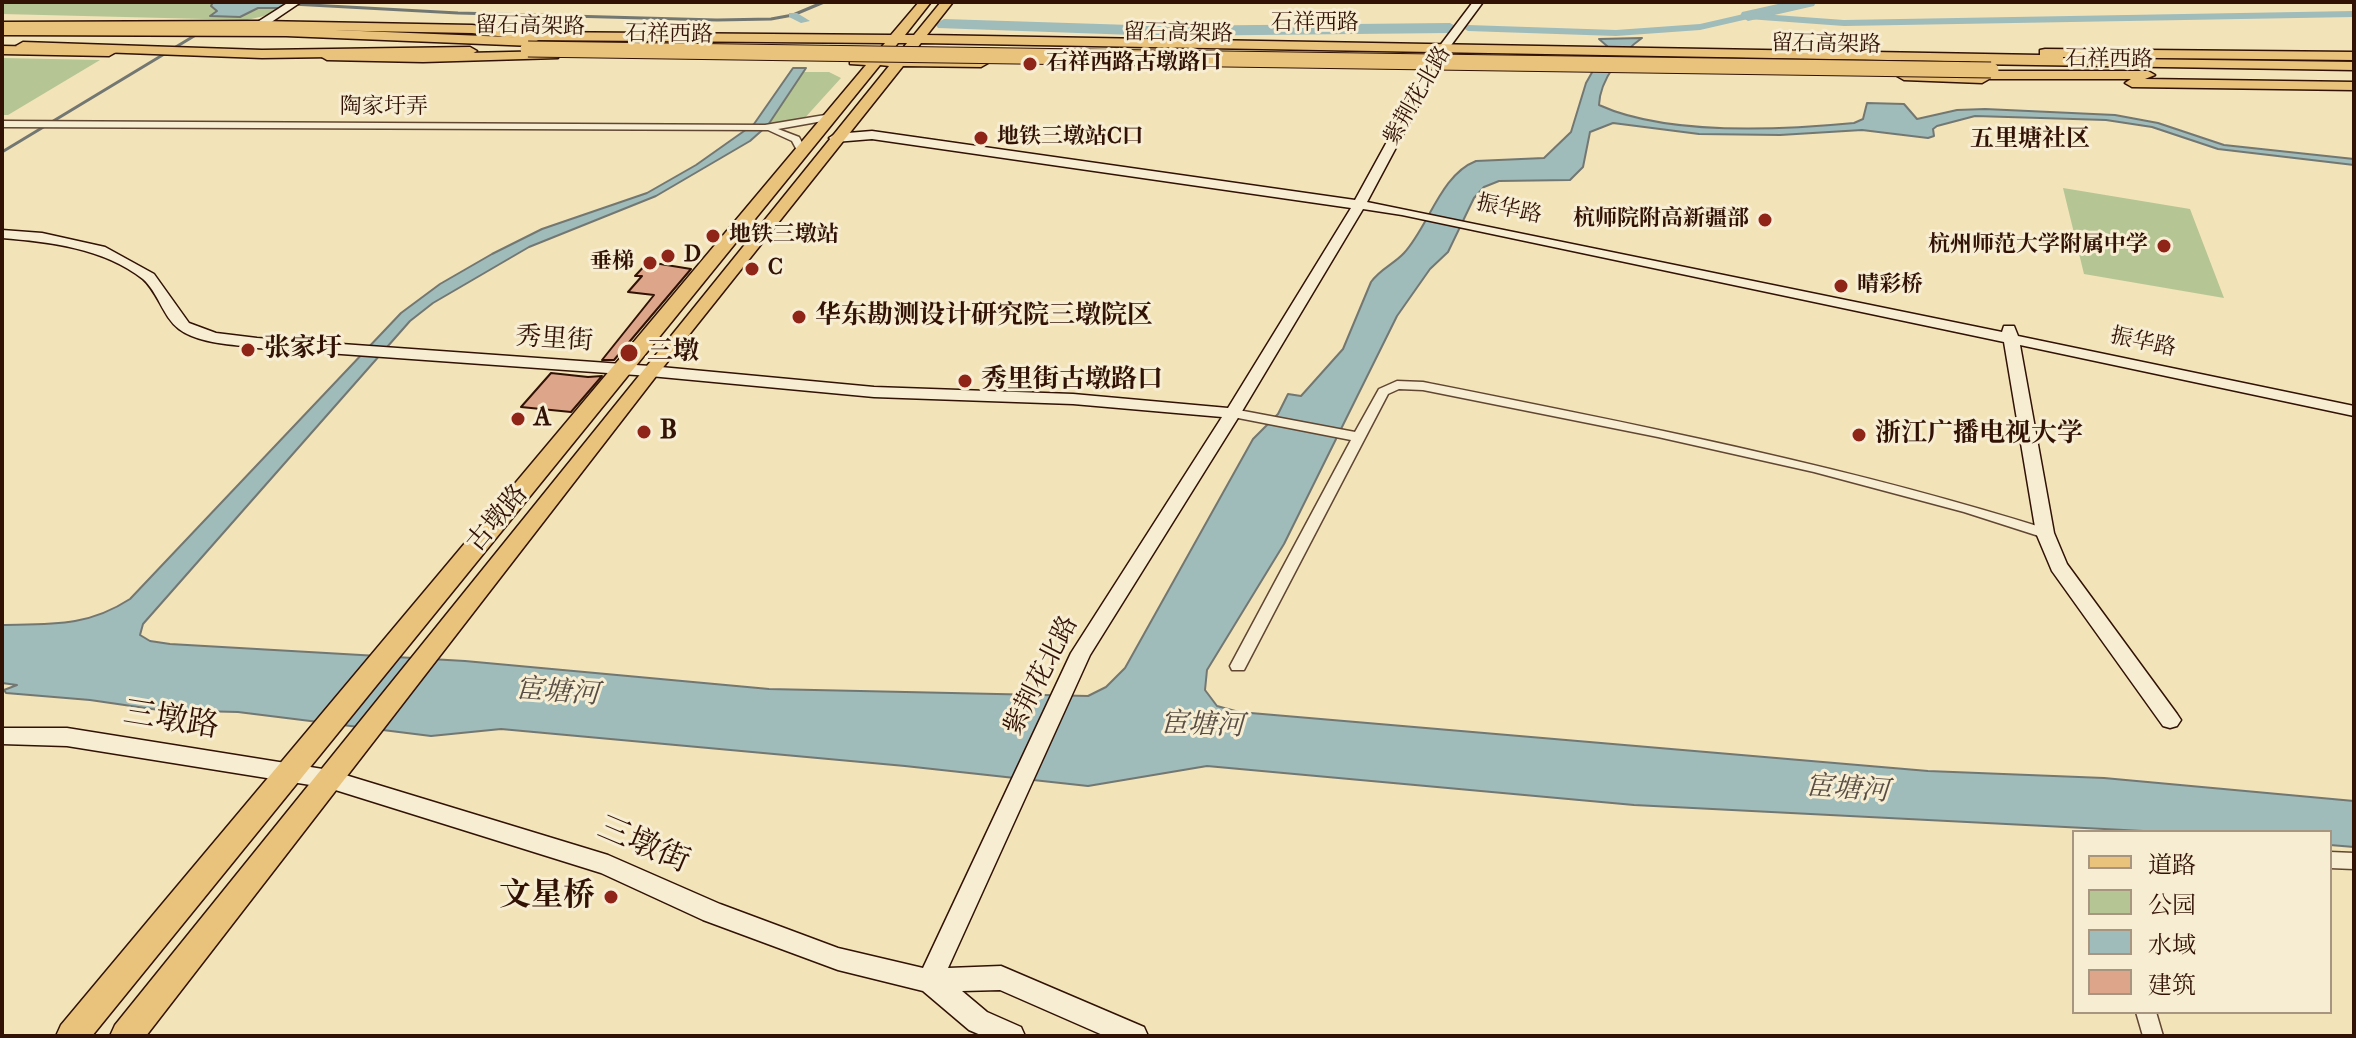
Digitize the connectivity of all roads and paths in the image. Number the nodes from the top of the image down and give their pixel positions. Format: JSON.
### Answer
{"nodes":[{"id":1,"x":925,"y":2,"type":"edge"},
{"id":2,"x":947,"y":2,"type":"edge"},
{"id":3,"x":1478,"y":2,"type":"edge"},
{"id":4,"x":297,"y":4,"type":"edge"},
{"id":5,"x":265,"y":26,"type":"junction"},
{"id":6,"x":2,"y":31,"type":"edge"},
{"id":7,"x":49,"y":32,"type":"junction"},
{"id":8,"x":195,"y":36,"type":"junction"},
{"id":9,"x":894,"y":39,"type":"junction"},
{"id":10,"x":920,"y":39,"type":"junction"},
{"id":11,"x":531,"y":42,"type":"junction"},
{"id":12,"x":2,"y":45,"type":"edge"},
{"id":13,"x":147,"y":45,"type":"junction"},
{"id":14,"x":1444,"y":47,"type":"junction"},
{"id":15,"x":262,"y":54,"type":"junction"},
{"id":16,"x":1908,"y":55,"type":"junction"},
{"id":17,"x":2354,"y":57,"type":"edge"},
{"id":18,"x":877,"y":61,"type":"junction"},
{"id":19,"x":901,"y":62,"type":"junction"},
{"id":20,"x":2112,"y":62,"type":"junction"},
{"id":21,"x":1434,"y":66,"type":"junction"},
{"id":22,"x":2354,"y":66,"type":"edge"},
{"id":23,"x":2267,"y":70,"type":"junction"},
{"id":24,"x":1863,"y":74,"type":"junction"},
{"id":25,"x":2148,"y":75,"type":"junction"},
{"id":26,"x":2354,"y":77,"type":"edge"},
{"id":27,"x":2354,"y":86,"type":"edge"},
{"id":28,"x":856,"y":115,"type":"junction"},
{"id":29,"x":831,"y":117,"type":"junction"},
{"id":30,"x":4,"y":124,"type":"edge"},
{"id":31,"x":765,"y":128,"type":"junction"},
{"id":32,"x":835,"y":138,"type":"junction"},
{"id":33,"x":802,"y":152,"type":"junction"},
{"id":34,"x":1362,"y":199,"type":"junction"},
{"id":35,"x":2,"y":234,"type":"edge"},
{"id":36,"x":2010,"y":331,"type":"junction"},
{"id":37,"x":623,"y":369,"type":"junction"},
{"id":38,"x":650,"y":371,"type":"junction"},
{"id":39,"x":2354,"y":400,"type":"edge"},
{"id":40,"x":2354,"y":411,"type":"edge"},
{"id":41,"x":1233,"y":413,"type":"junction"},
{"id":42,"x":1359,"y":437,"type":"junction"},
{"id":43,"x":2045,"y":533,"type":"junction"},
{"id":44,"x":1238,"y":666,"type":"dead end"},
{"id":45,"x":2170,"y":720,"type":"dead end"},
{"id":46,"x":2,"y":736,"type":"edge"},
{"id":47,"x":286,"y":773,"type":"junction"},
{"id":48,"x":329,"y":779,"type":"junction"},
{"id":49,"x":2332,"y":860,"type":"edge"},
{"id":50,"x":2354,"y":861,"type":"edge"},
{"id":51,"x":930,"y":981,"type":"junction"},
{"id":52,"x":2147,"y":1014,"type":"edge"},
{"id":53,"x":72,"y":1036,"type":"edge"},
{"id":54,"x":126,"y":1036,"type":"edge"},
{"id":55,"x":1012,"y":1036,"type":"edge"},
{"id":56,"x":1135,"y":1036,"type":"edge"},
{"id":57,"x":2153,"y":1036,"type":"edge"}],
"edges":[{"from":1,"to":9,"type":"main road","name":"古墩路"},
{"from":2,"to":10,"type":"main road","name":"古墩路"},
{"from":3,"to":14,"type":"main road","name":"紫荆花北路"},
{"from":4,"to":5,"type":"main road"},
{"from":5,"to":8,"type":"main road","name":"石祥西路"},
{"from":5,"to":11,"type":"main road","name":"石祥西路"},
{"from":6,"to":7,"type":"highway","name":"留石高架路"},
{"from":6,"to":8,"type":"main road","name":"石祥西路"},
{"from":7,"to":8,"type":"highway"},
{"from":7,"to":13,"type":"highway","name":"留石高架路"},
{"from":8,"to":11,"type":"highway","name":"留石高架路"},
{"from":8,"to":11,"type":"highway"},
{"from":8,"to":13,"type":"highway"},
{"from":8,"to":13,"type":"highway","name":"留石高架路"},
{"from":8,"to":15,"type":"highway"},
{"from":9,"to":10,"type":"main road","name":"石祥西路"},
{"from":9,"to":11,"type":"main road","name":"石祥西路"},
{"from":9,"to":18,"type":"main road","name":"古墩路"},
{"from":10,"to":14,"type":"main road","name":"石祥西路"},
{"from":10,"to":19,"type":"main road","name":"古墩路"},
{"from":11,"to":15,"type":"highway"},
{"from":11,"to":20,"type":"highway","name":"留石高架路"},
{"from":11,"to":25,"type":"highway","name":"留石高架路","bridge":true},
{"from":12,"to":13,"type":"main road"},
{"from":12,"to":13,"type":"highway"},
{"from":14,"to":16,"type":"main road","name":"石祥西路"},
{"from":14,"to":21,"type":"main road","name":"紫荆花北路"},
{"from":15,"to":18,"type":"main road","name":"石祥西路"},
{"from":16,"to":17,"type":"main road","name":"石祥西路"},
{"from":16,"to":20,"type":"main road","name":"石祥西路"},
{"from":17,"to":23,"type":"highway"},
{"from":18,"to":19,"type":"main road","name":"石祥西路"},
{"from":18,"to":29,"type":"main road","name":"古墩路"},
{"from":19,"to":21,"type":"main road","name":"石祥西路"},
{"from":19,"to":28,"type":"main road","name":"古墩路"},
{"from":20,"to":23,"type":"highway","name":"留石高架路"},
{"from":21,"to":24,"type":"main road","name":"石祥西路"},
{"from":21,"to":34,"type":"main road","name":"紫荆花北路"},
{"from":22,"to":23,"type":"highway","name":"留石高架路"},
{"from":23,"to":25,"type":"highway","name":"留石高架路"},
{"from":23,"to":26,"type":"highway"},
{"from":24,"to":25,"type":"main road","name":"石祥西路"},
{"from":24,"to":27,"type":"main road","name":"石祥西路"},
{"from":28,"to":32,"type":"main road","name":"古墩路"},
{"from":28,"to":34,"type":"main road","name":"振华路"},
{"from":29,"to":31,"type":"street","name":"陶家圩弄"},
{"from":29,"to":33,"type":"main road","name":"古墩路"},
{"from":30,"to":31,"type":"street","name":"陶家圩弄"},
{"from":31,"to":33,"type":"street","name":"陶家圩弄"},
{"from":32,"to":34,"type":"main road","name":"振华路"},
{"from":32,"to":38,"type":"main road","name":"古墩路"},
{"from":33,"to":37,"type":"main road","name":"古墩路"},
{"from":34,"to":36,"type":"main road","name":"振华路"},
{"from":34,"to":41,"type":"main road","name":"紫荆花北路"},
{"from":35,"to":37,"type":"main road","name":"秀里街"},
{"from":36,"to":39,"type":"main road","name":"振华路"},
{"from":36,"to":40,"type":"main road","name":"振华路"},
{"from":36,"to":43,"type":"main road"},
{"from":37,"to":38,"type":"main road","name":"秀里街"},
{"from":37,"to":47,"type":"main road","name":"古墩路"},
{"from":38,"to":41,"type":"main road","name":"秀里街"},
{"from":38,"to":48,"type":"main road","name":"古墩路"},
{"from":41,"to":42,"type":"street"},
{"from":41,"to":51,"type":"main road","name":"紫荆花北路"},
{"from":42,"to":43,"type":"street"},
{"from":42,"to":44,"type":"street"},
{"from":43,"to":45,"type":"main road"},
{"from":46,"to":47,"type":"main road","name":"三墩路"},
{"from":47,"to":48,"type":"main road","name":"三墩路"},
{"from":47,"to":53,"type":"main road","name":"古墩路"},
{"from":48,"to":51,"type":"main road","name":"三墩街"},
{"from":48,"to":54,"type":"main road","name":"古墩路"},
{"from":49,"to":50,"type":"street"},
{"from":51,"to":55,"type":"main road","name":"三墩街"},
{"from":51,"to":56,"type":"main road","name":"三墩街"},
{"from":52,"to":57,"type":"street"}]}
